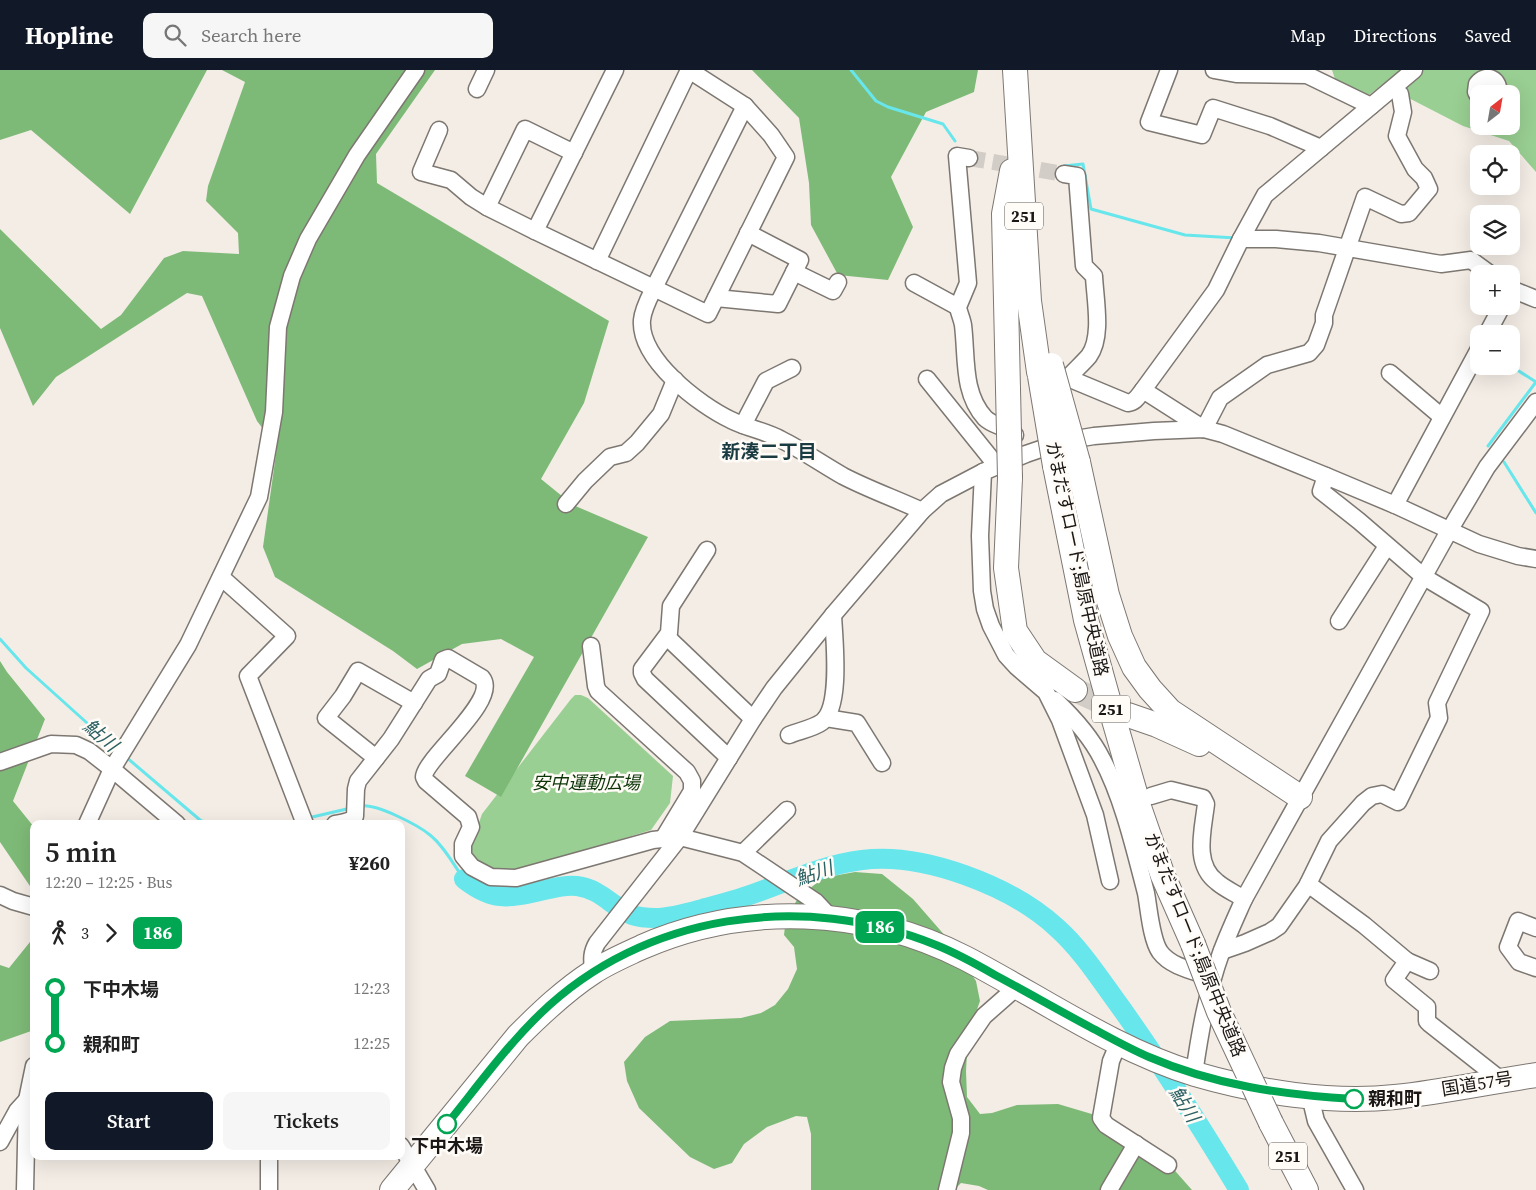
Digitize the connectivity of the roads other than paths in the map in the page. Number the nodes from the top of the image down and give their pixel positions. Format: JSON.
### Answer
{"nodes":[{"id":1,"x":416,"y":70,"type":"edge"},
{"id":2,"x":486,"y":70,"type":"edge"},
{"id":3,"x":615,"y":70,"type":"edge"},
{"id":4,"x":689,"y":70,"type":"edge"},
{"id":5,"x":1014,"y":70,"type":"edge"},
{"id":6,"x":1169,"y":70,"type":"edge"},
{"id":7,"x":1214,"y":70,"type":"edge"},
{"id":8,"x":1414,"y":70,"type":"edge"},
{"id":9,"x":1477,"y":85,"type":"edge"},
{"id":10,"x":1498,"y":85,"type":"edge"},
{"id":11,"x":477,"y":89,"type":"dead end"},
{"id":12,"x":1400,"y":94,"type":"dead end"},
{"id":13,"x":745,"y":106,"type":"junction"},
{"id":14,"x":1371,"y":106,"type":"junction"},
{"id":15,"x":439,"y":130,"type":"dead end"},
{"id":16,"x":1018,"y":132,"type":"junction"},
{"id":17,"x":1321,"y":148,"type":"junction"},
{"id":18,"x":574,"y":153,"type":"junction"},
{"id":19,"x":969,"y":158,"type":"dead end"},
{"id":20,"x":1064,"y":174,"type":"tunnel mouth"},
{"id":21,"x":487,"y":207,"type":"junction"},
{"id":22,"x":535,"y":231,"type":"junction"},
{"id":23,"x":748,"y":233,"type":"junction"},
{"id":24,"x":1241,"y":239,"type":"junction"},
{"id":25,"x":1347,"y":248,"type":"junction"},
{"id":26,"x":597,"y":261,"type":"junction"},
{"id":27,"x":1478,"y":265,"type":"edge"},
{"id":28,"x":794,"y":272,"type":"junction"},
{"id":29,"x":838,"y":282,"type":"dead end"},
{"id":30,"x":914,"y":283,"type":"dead end"},
{"id":31,"x":654,"y":288,"type":"junction"},
{"id":32,"x":1520,"y":293,"type":"edge"},
{"id":33,"x":716,"y":298,"type":"junction"},
{"id":34,"x":1536,"y":299,"type":"edge"},
{"id":35,"x":958,"y":307,"type":"junction"},
{"id":36,"x":1470,"y":366,"type":"edge"},
{"id":37,"x":792,"y":368,"type":"dead end"},
{"id":38,"x":1053,"y":372,"type":"junction"},
{"id":39,"x":1390,"y":373,"type":"dead end"},
{"id":40,"x":675,"y":380,"type":"junction"},
{"id":41,"x":927,"y":380,"type":"dead end"},
{"id":42,"x":1143,"y":390,"type":"junction"},
{"id":43,"x":1536,"y":402,"type":"edge"},
{"id":44,"x":1442,"y":417,"type":"junction"},
{"id":45,"x":743,"y":425,"type":"junction"},
{"id":46,"x":1204,"y":429,"type":"junction"},
{"id":47,"x":1064,"y":441,"type":"junction"},
{"id":48,"x":1026,"y":454,"type":"junction"},
{"id":49,"x":1066,"y":464,"type":"junction"},
{"id":50,"x":997,"y":472,"type":"junction"},
{"id":51,"x":1326,"y":476,"type":"junction"},
{"id":52,"x":566,"y":504,"type":"dead end"},
{"id":53,"x":1395,"y":505,"type":"junction"},
{"id":54,"x":922,"y":511,"type":"junction"},
{"id":55,"x":1449,"y":531,"type":"junction"},
{"id":56,"x":1387,"y":546,"type":"junction"},
{"id":57,"x":707,"y":550,"type":"dead end"},
{"id":58,"x":1536,"y":559,"type":"edge"},
{"id":59,"x":221,"y":577,"type":"junction"},
{"id":60,"x":1424,"y":577,"type":"junction"},
{"id":61,"x":833,"y":615,"type":"junction"},
{"id":62,"x":1339,"y":620,"type":"dead end"},
{"id":63,"x":667,"y":637,"type":"junction"},
{"id":64,"x":592,"y":646,"type":"dead end"},
{"id":65,"x":1075,"y":690,"type":"tunnel mouth"},
{"id":66,"x":1046,"y":692,"type":"junction"},
{"id":67,"x":414,"y":703,"type":"junction"},
{"id":68,"x":1128,"y":715,"type":"tunnel mouth"},
{"id":69,"x":826,"y":718,"type":"junction"},
{"id":70,"x":752,"y":719,"type":"junction"},
{"id":71,"x":789,"y":735,"type":"dead end"},
{"id":72,"x":119,"y":758,"type":"junction"},
{"id":73,"x":376,"y":758,"type":"junction"},
{"id":74,"x":729,"y":758,"type":"junction"},
{"id":75,"x":0,"y":762,"type":"edge"},
{"id":76,"x":882,"y":763,"type":"dead end"},
{"id":77,"x":1279,"y":784,"type":"junction"},
{"id":78,"x":1151,"y":796,"type":"dead end"},
{"id":79,"x":1300,"y":797,"type":"junction"},
{"id":80,"x":787,"y":810,"type":"dead end"},
{"id":81,"x":304,"y":819,"type":"edge"},
{"id":82,"x":89,"y":820,"type":"edge"},
{"id":83,"x":173,"y":820,"type":"edge"},
{"id":84,"x":350,"y":820,"type":"edge"},
{"id":85,"x":680,"y":837,"type":"junction"},
{"id":86,"x":663,"y":839,"type":"junction"},
{"id":87,"x":743,"y":853,"type":"junction"},
{"id":88,"x":1110,"y":881,"type":"dead end"},
{"id":89,"x":1308,"y":884,"type":"junction"},
{"id":90,"x":0,"y":895,"type":"edge"},
{"id":91,"x":1244,"y":899,"type":"junction"},
{"id":92,"x":30,"y":906,"type":"edge"},
{"id":93,"x":831,"y":918,"type":"junction"},
{"id":94,"x":1536,"y":928,"type":"edge"},
{"id":95,"x":1222,"y":951,"type":"junction"},
{"id":96,"x":1407,"y":961,"type":"junction"},
{"id":97,"x":1536,"y":968,"type":"edge"},
{"id":98,"x":1430,"y":971,"type":"dead end"},
{"id":99,"x":593,"y":972,"type":"junction"},
{"id":100,"x":1213,"y":977,"type":"junction"},
{"id":101,"x":1017,"y":987,"type":"junction"},
{"id":102,"x":1119,"y":1042,"type":"junction"},
{"id":103,"x":1194,"y":1074,"type":"junction"},
{"id":104,"x":1536,"y":1075,"type":"edge"},
{"id":105,"x":1501,"y":1080,"type":"junction"},
{"id":106,"x":30,"y":1085,"type":"edge"},
{"id":107,"x":1310,"y":1096,"type":"junction"},
{"id":108,"x":27,"y":1100,"type":"junction"},
{"id":109,"x":2,"y":1132,"type":"edge"},
{"id":110,"x":1136,"y":1144,"type":"junction"},
{"id":111,"x":407,"y":1156,"type":"edge"},
{"id":112,"x":269,"y":1160,"type":"edge"},
{"id":113,"x":1168,"y":1165,"type":"dead end"},
{"id":114,"x":25,"y":1190,"type":"edge"},
{"id":115,"x":269,"y":1190,"type":"edge"},
{"id":116,"x":392,"y":1190,"type":"edge"},
{"id":117,"x":427,"y":1190,"type":"edge"},
{"id":118,"x":947,"y":1190,"type":"edge"},
{"id":119,"x":1109,"y":1190,"type":"edge"},
{"id":120,"x":1306,"y":1190,"type":"edge"},
{"id":121,"x":1355,"y":1190,"type":"edge"}],
"edges":[{"from":1,"to":59,"type":"street"},
{"from":2,"to":11,"type":"street"},
{"from":3,"to":18,"type":"street"},
{"from":4,"to":13,"type":"street"},
{"from":4,"to":26,"type":"street"},
{"from":5,"to":16,"type":"highway","name":"がまだすロード;島原中央道路","number":"251"},
{"from":6,"to":17,"type":"street"},
{"from":7,"to":14,"type":"street"},
{"from":8,"to":14,"type":"street"},
{"from":9,"to":10,"type":"street"},
{"from":12,"to":25,"type":"street"},
{"from":13,"to":23,"type":"street"},
{"from":13,"to":31,"type":"street"},
{"from":14,"to":17,"type":"street"},
{"from":15,"to":21,"type":"street"},
{"from":16,"to":38,"type":"highway","name":"がまだすロード;島原中央道路","number":"251"},
{"from":16,"to":50,"type":"highway","bridge":true},
{"from":17,"to":24,"type":"street"},
{"from":18,"to":21,"type":"street"},
{"from":18,"to":22,"type":"street"},
{"from":19,"to":35,"type":"street"},
{"from":20,"to":38,"type":"street"},
{"from":21,"to":22,"type":"street"},
{"from":22,"to":26,"type":"street"},
{"from":23,"to":28,"type":"street"},
{"from":23,"to":33,"type":"street"},
{"from":24,"to":25,"type":"street"},
{"from":24,"to":42,"type":"street"},
{"from":25,"to":27,"type":"street"},
{"from":25,"to":46,"type":"street"},
{"from":26,"to":31,"type":"street"},
{"from":28,"to":29,"type":"street"},
{"from":28,"to":33,"type":"street"},
{"from":30,"to":35,"type":"street"},
{"from":31,"to":33,"type":"street"},
{"from":31,"to":40,"type":"street"},
{"from":32,"to":34,"type":"street"},
{"from":35,"to":48,"type":"street"},
{"from":36,"to":44,"type":"street"},
{"from":37,"to":45,"type":"street"},
{"from":38,"to":42,"type":"street"},
{"from":38,"to":47,"type":"street"},
{"from":38,"to":49,"type":"highway","name":"がまだすロード;島原中央道路","number":"251","bridge":true},
{"from":39,"to":44,"type":"street"},
{"from":40,"to":45,"type":"street"},
{"from":40,"to":52,"type":"street"},
{"from":41,"to":50,"type":"street"},
{"from":42,"to":46,"type":"street"},
{"from":43,"to":55,"type":"street"},
{"from":44,"to":53,"type":"street"},
{"from":45,"to":54,"type":"street"},
{"from":46,"to":47,"type":"street"},
{"from":46,"to":51,"type":"street"},
{"from":47,"to":48,"type":"street"},
{"from":48,"to":50,"type":"street"},
{"from":49,"to":77,"type":"highway"},
{"from":49,"to":120,"type":"highway","name":"がまだすロード;島原中央道路","number":"251","bridge":true},
{"from":50,"to":54,"type":"street"},
{"from":50,"to":65,"type":"highway"},
{"from":50,"to":66,"type":"street"},
{"from":51,"to":53,"type":"street"},
{"from":51,"to":56,"type":"street"},
{"from":53,"to":55,"type":"street"},
{"from":54,"to":61,"type":"street"},
{"from":55,"to":58,"type":"street"},
{"from":55,"to":60,"type":"street"},
{"from":56,"to":60,"type":"street"},
{"from":56,"to":62,"type":"street"},
{"from":57,"to":63,"type":"street"},
{"from":59,"to":72,"type":"street"},
{"from":59,"to":81,"type":"street"},
{"from":60,"to":79,"type":"street"},
{"from":60,"to":89,"type":"street"},
{"from":61,"to":69,"type":"street"},
{"from":61,"to":70,"type":"street"},
{"from":63,"to":70,"type":"street"},
{"from":63,"to":74,"type":"street"},
{"from":64,"to":86,"type":"street"},
{"from":66,"to":88,"type":"street"},
{"from":66,"to":100,"type":"street"},
{"from":67,"to":73,"type":"street"},
{"from":67,"to":73,"type":"street"},
{"from":67,"to":86,"type":"street"},
{"from":68,"to":77,"type":"highway"},
{"from":69,"to":71,"type":"street"},
{"from":69,"to":76,"type":"street"},
{"from":70,"to":74,"type":"street"},
{"from":72,"to":75,"type":"street"},
{"from":72,"to":82,"type":"street"},
{"from":72,"to":83,"type":"street"},
{"from":73,"to":84,"type":"street"},
{"from":74,"to":85,"type":"street"},
{"from":77,"to":79,"type":"highway"},
{"from":78,"to":91,"type":"street"},
{"from":79,"to":91,"type":"street"},
{"from":80,"to":87,"type":"street"},
{"from":85,"to":86,"type":"street"},
{"from":85,"to":87,"type":"street"},
{"from":85,"to":99,"type":"street"},
{"from":87,"to":93,"type":"street"},
{"from":89,"to":95,"type":"street"},
{"from":89,"to":96,"type":"street"},
{"from":90,"to":92,"type":"street"},
{"from":91,"to":95,"type":"street"},
{"from":93,"to":99,"type":"highway","name":"国道57号"},
{"from":93,"to":101,"type":"highway","name":"国道57号"},
{"from":94,"to":97,"type":"street"},
{"from":95,"to":100,"type":"street"},
{"from":96,"to":98,"type":"street"},
{"from":96,"to":105,"type":"street"},
{"from":99,"to":111,"type":"highway","name":"国道57号"},
{"from":100,"to":103,"type":"street"},
{"from":101,"to":102,"type":"highway","name":"国道57号"},
{"from":101,"to":118,"type":"street"},
{"from":102,"to":103,"type":"highway","name":"国道57号"},
{"from":102,"to":110,"type":"street"},
{"from":103,"to":107,"type":"highway","name":"国道57号"},
{"from":104,"to":105,"type":"highway","name":"国道57号"},
{"from":105,"to":107,"type":"highway","name":"国道57号"},
{"from":106,"to":108,"type":"street"},
{"from":107,"to":121,"type":"street"},
{"from":108,"to":109,"type":"street"},
{"from":108,"to":114,"type":"street"},
{"from":110,"to":113,"type":"street"},
{"from":110,"to":119,"type":"street"},
{"from":111,"to":116,"type":"highway","name":"国道57号"},
{"from":111,"to":117,"type":"street"},
{"from":112,"to":115,"type":"street"}]}
